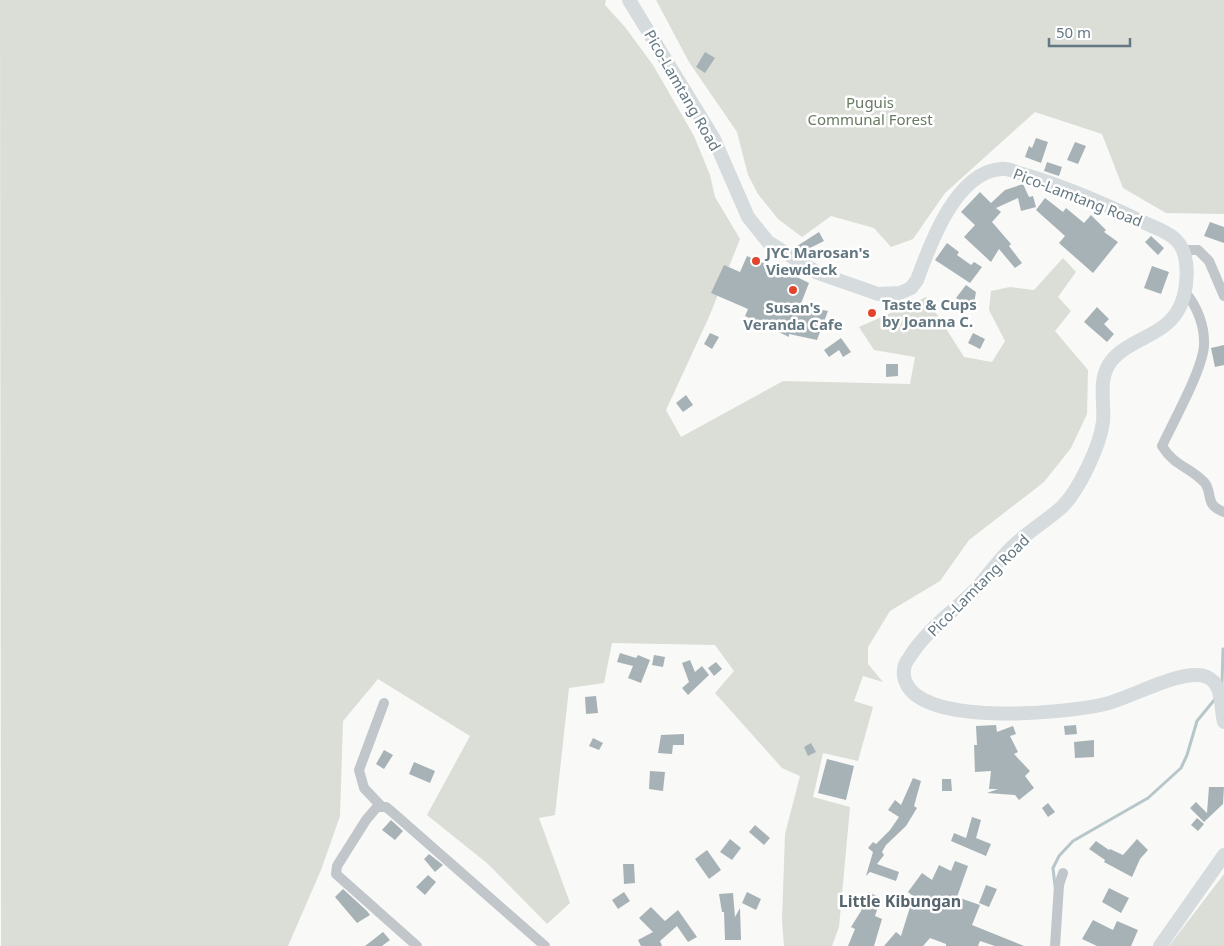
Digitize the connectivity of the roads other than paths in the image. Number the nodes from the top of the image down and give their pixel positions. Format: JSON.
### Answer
{"nodes":[{"id":1,"x":629,"y":0,"type":"edge"},
{"id":2,"x":1183,"y":250,"type":"junction"},
{"id":3,"x":1185,"y":292,"type":"junction"},
{"id":4,"x":1224,"y":296,"type":"edge"},
{"id":5,"x":1224,"y":512,"type":"edge"},
{"id":6,"x":384,"y":703,"type":"dead end"},
{"id":7,"x":1224,"y":722,"type":"edge"},
{"id":8,"x":381,"y":806,"type":"junction"},
{"id":9,"x":1224,"y":855,"type":"edge"},
{"id":10,"x":1063,"y":873,"type":"dead end"},
{"id":11,"x":417,"y":946,"type":"edge"},
{"id":12,"x":545,"y":946,"type":"edge"},
{"id":13,"x":1055,"y":946,"type":"edge"},
{"id":14,"x":1160,"y":946,"type":"edge"}],
"edges":[{"from":1,"to":2,"type":"main road","name":"Pico-Lamtang Road"},
{"from":2,"to":3,"type":"main road","name":"Pico-Lamtang Road"},
{"from":2,"to":4,"type":"street"},
{"from":3,"to":5,"type":"street"},
{"from":3,"to":7,"type":"main road","name":"Pico-Lamtang Road"},
{"from":6,"to":8,"type":"street"},
{"from":8,"to":11,"type":"street"},
{"from":8,"to":12,"type":"street"},
{"from":9,"to":14,"type":"main road"},
{"from":10,"to":13,"type":"street"}]}
